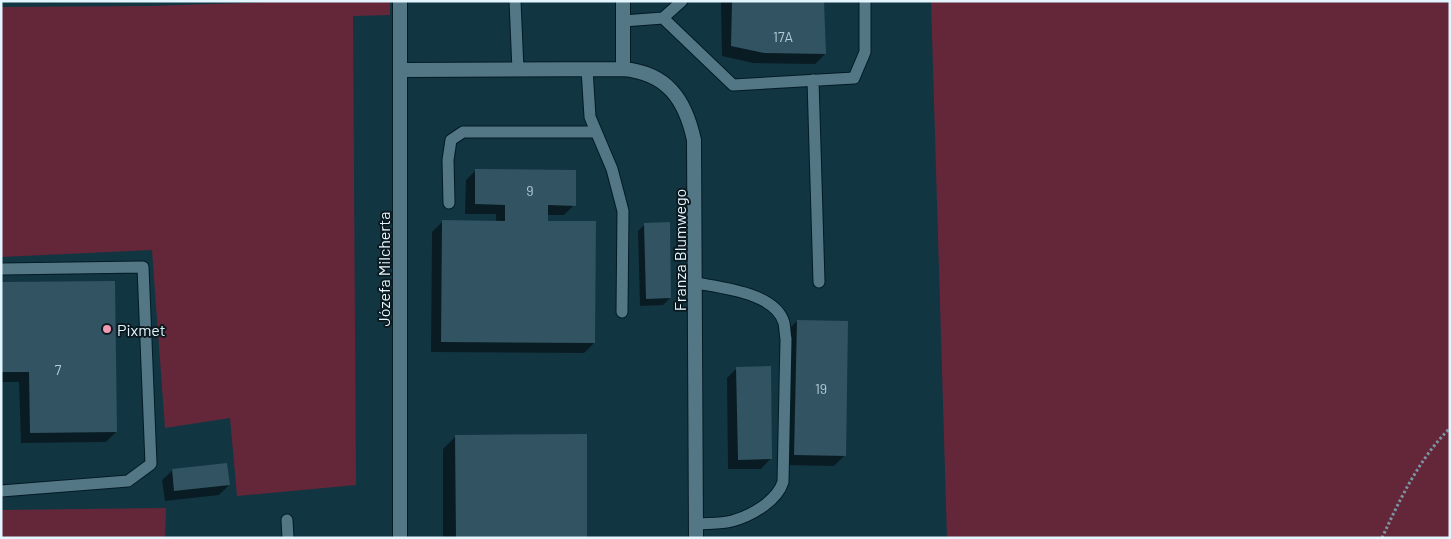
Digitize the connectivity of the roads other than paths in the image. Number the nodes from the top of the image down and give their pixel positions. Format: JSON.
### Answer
{"nodes":[{"id":1,"x":400,"y":1,"type":"edge"},
{"id":2,"x":515,"y":1,"type":"edge"},
{"id":3,"x":623,"y":1,"type":"edge"},
{"id":4,"x":682,"y":1,"type":"edge"},
{"id":5,"x":865,"y":1,"type":"edge"},
{"id":6,"x":663,"y":18,"type":"junction"},
{"id":7,"x":623,"y":21,"type":"junction"},
{"id":8,"x":587,"y":69,"type":"junction"},
{"id":9,"x":623,"y":69,"type":"junction"},
{"id":10,"x":401,"y":70,"type":"junction"},
{"id":11,"x":518,"y":70,"type":"junction"},
{"id":12,"x":814,"y":80,"type":"junction"},
{"id":13,"x":596,"y":132,"type":"junction"},
{"id":14,"x":448,"y":203,"type":"dead end"},
{"id":15,"x":1,"y":269,"type":"edge"},
{"id":16,"x":819,"y":282,"type":"dead end"},
{"id":17,"x":696,"y":283,"type":"junction"},
{"id":18,"x":622,"y":312,"type":"dead end"},
{"id":19,"x":1,"y":491,"type":"edge"},
{"id":20,"x":287,"y":520,"type":"dead end"},
{"id":21,"x":696,"y":531,"type":"edge"},
{"id":22,"x":288,"y":538,"type":"edge"},
{"id":23,"x":400,"y":538,"type":"edge"}],
"edges":[{"from":1,"to":10,"type":"street","name":"Józefa Milcherta"},
{"from":2,"to":11,"type":"lane"},
{"from":3,"to":7,"type":"street"},
{"from":4,"to":6,"type":"lane"},
{"from":5,"to":12,"type":"lane"},
{"from":6,"to":7,"type":"lane"},
{"from":6,"to":12,"type":"lane"},
{"from":7,"to":9,"type":"street"},
{"from":8,"to":9,"type":"street","name":"Franza Blumwego"},
{"from":8,"to":11,"type":"street","name":"Franza Blumwego"},
{"from":8,"to":13,"type":"lane"},
{"from":9,"to":17,"type":"street","name":"Franza Blumwego"},
{"from":10,"to":11,"type":"street","name":"Franza Blumwego"},
{"from":10,"to":23,"type":"street","name":"Józefa Milcherta"},
{"from":12,"to":16,"type":"lane"},
{"from":13,"to":14,"type":"lane"},
{"from":13,"to":18,"type":"lane"},
{"from":15,"to":19,"type":"lane"},
{"from":17,"to":21,"type":"street","name":"Franza Blumwego"},
{"from":17,"to":21,"type":"lane"},
{"from":20,"to":22,"type":"lane"}]}
